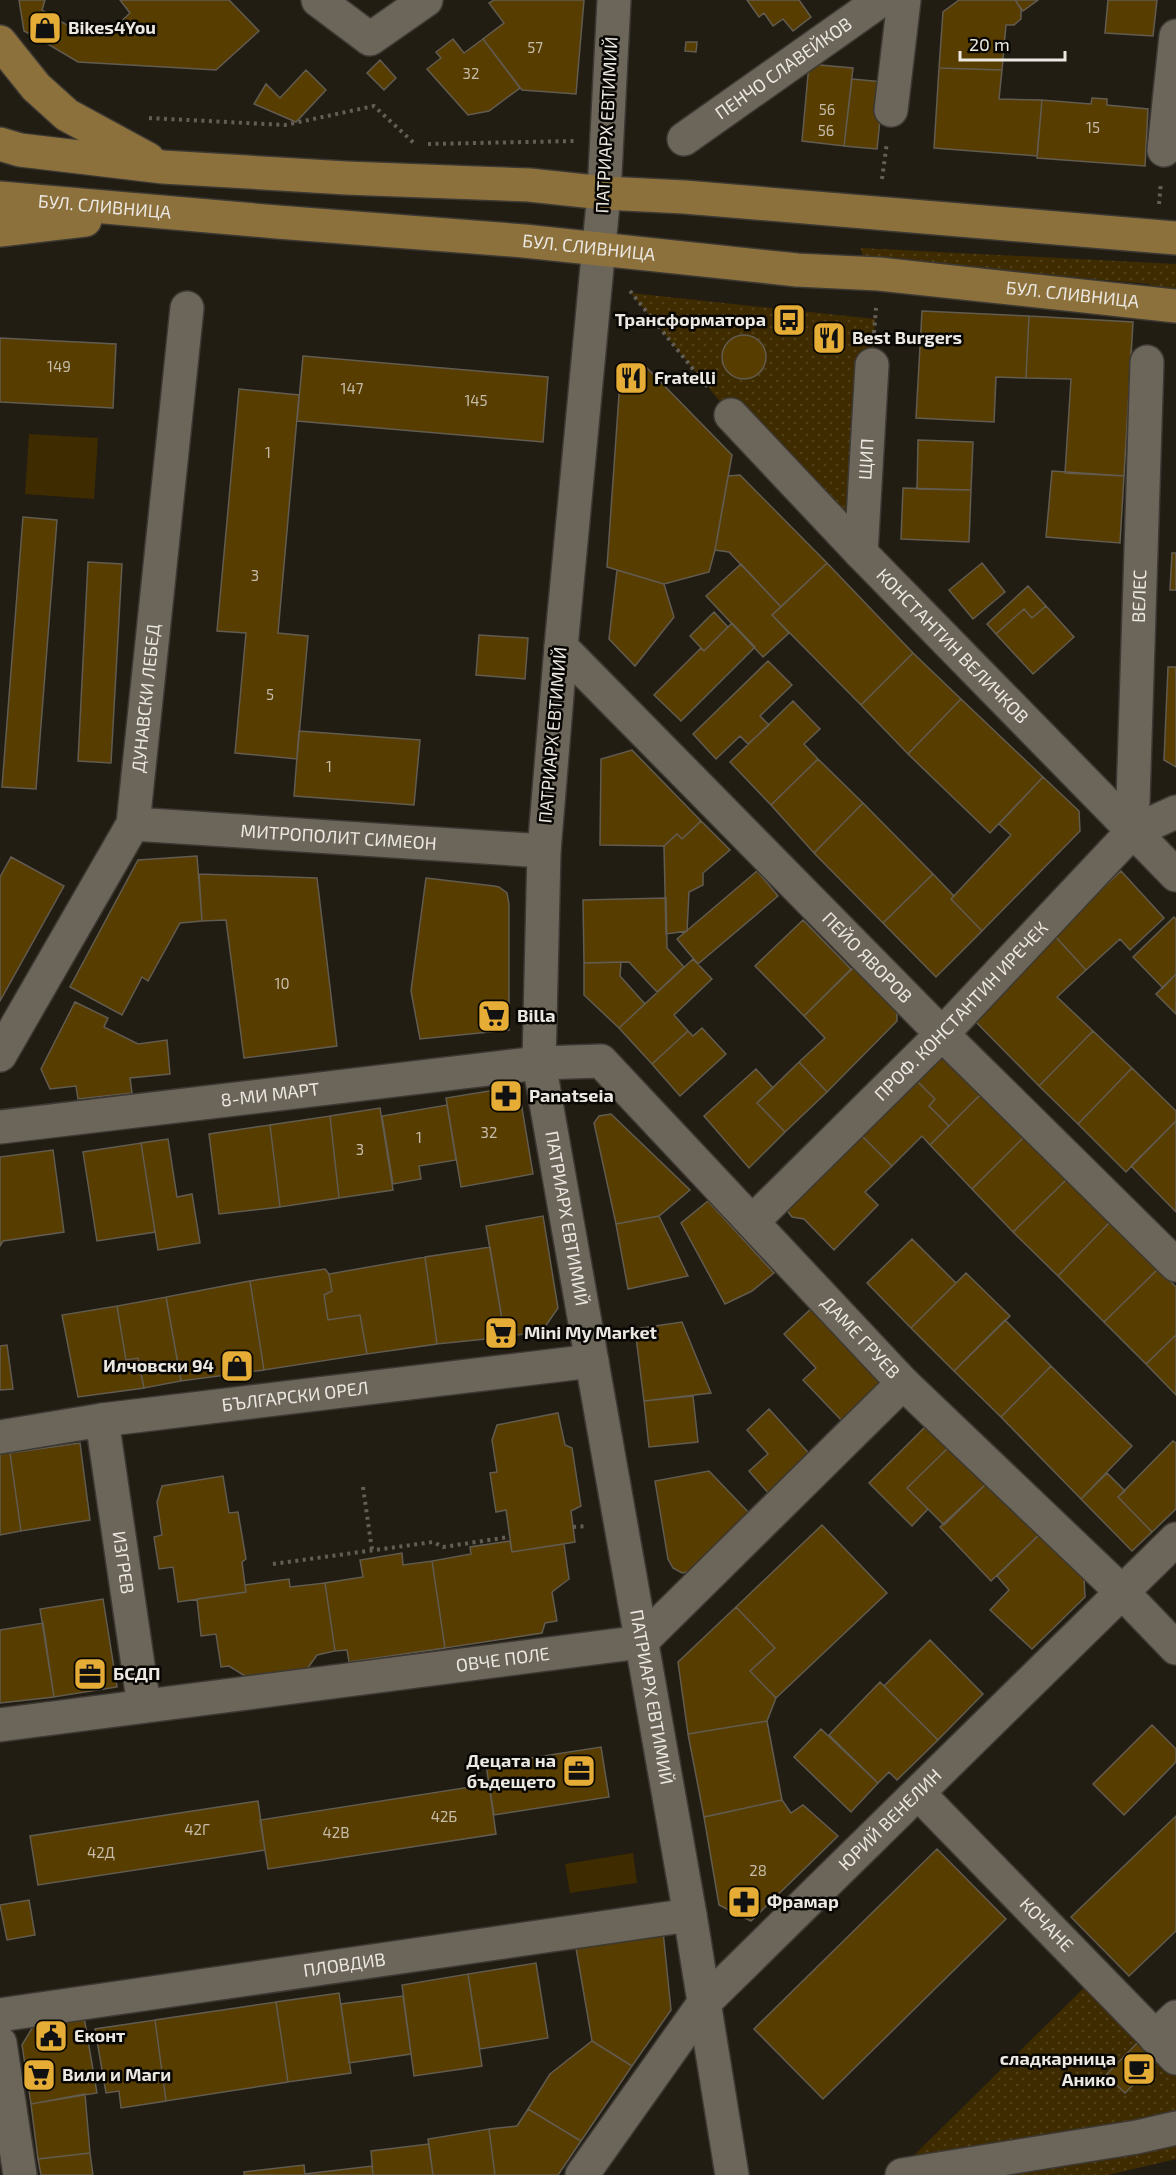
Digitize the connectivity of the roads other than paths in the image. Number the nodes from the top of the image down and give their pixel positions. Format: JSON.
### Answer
{"nodes":[{"id":1,"x":318,"y":0,"type":"edge"},
{"id":2,"x":426,"y":0,"type":"edge"},
{"id":3,"x":614,"y":0,"type":"edge"},
{"id":4,"x":881,"y":0,"type":"edge"},
{"id":5,"x":904,"y":0,"type":"edge"},
{"id":6,"x":1176,"y":36,"type":"edge"},
{"id":7,"x":0,"y":42,"type":"edge"},
{"id":8,"x":891,"y":110,"type":"road end"},
{"id":9,"x":684,"y":139,"type":"dead end"},
{"id":10,"x":0,"y":144,"type":"edge"},
{"id":11,"x":1164,"y":150,"type":"dead end"},
{"id":12,"x":163,"y":167,"type":"junction"},
{"id":13,"x":604,"y":193,"type":"junction"},
{"id":14,"x":0,"y":198,"type":"edge"},
{"id":15,"x":155,"y":212,"type":"junction"},
{"id":16,"x":0,"y":230,"type":"edge"},
{"id":17,"x":1176,"y":238,"type":"edge"},
{"id":18,"x":599,"y":249,"type":"junction"},
{"id":19,"x":1176,"y":306,"type":"edge"},
{"id":20,"x":187,"y":308,"type":"dead end"},
{"id":21,"x":1147,"y":362,"type":"dead end"},
{"id":22,"x":872,"y":365,"type":"road end"},
{"id":23,"x":731,"y":415,"type":"road end"},
{"id":24,"x":861,"y":552,"type":"junction"},
{"id":25,"x":561,"y":647,"type":"junction"},
{"id":26,"x":1176,"y":812,"type":"edge"},
{"id":27,"x":134,"y":824,"type":"junction"},
{"id":28,"x":1132,"y":832,"type":"junction"},
{"id":29,"x":544,"y":851,"type":"junction"},
{"id":30,"x":1176,"y":875,"type":"edge"},
{"id":31,"x":942,"y":1034,"type":"junction"},
{"id":32,"x":0,"y":1055,"type":"edge"},
{"id":33,"x":539,"y":1062,"type":"junction"},
{"id":34,"x":0,"y":1127,"type":"edge"},
{"id":35,"x":752,"y":1222,"type":"junction"},
{"id":36,"x":1176,"y":1265,"type":"edge"},
{"id":37,"x":592,"y":1361,"type":"junction"},
{"id":38,"x":903,"y":1383,"type":"junction"},
{"id":39,"x":102,"y":1420,"type":"junction"},
{"id":40,"x":0,"y":1437,"type":"edge"},
{"id":41,"x":1176,"y":1539,"type":"edge"},
{"id":42,"x":1122,"y":1592,"type":"junction"},
{"id":43,"x":641,"y":1642,"type":"junction"},
{"id":44,"x":1176,"y":1648,"type":"edge"},
{"id":45,"x":144,"y":1706,"type":"junction"},
{"id":46,"x":0,"y":1725,"type":"edge"},
{"id":47,"x":918,"y":1792,"type":"junction"},
{"id":48,"x":690,"y":1915,"type":"junction"},
{"id":49,"x":704,"y":2002,"type":"junction"},
{"id":50,"x":0,"y":2015,"type":"edge"},
{"id":51,"x":1169,"y":2037,"type":"edge"},
{"id":52,"x":0,"y":2043,"type":"edge"},
{"id":53,"x":1176,"y":2128,"type":"edge"},
{"id":54,"x":20,"y":2175,"type":"edge"},
{"id":55,"x":582,"y":2175,"type":"edge"},
{"id":56,"x":732,"y":2175,"type":"edge"},
{"id":57,"x":902,"y":2175,"type":"edge"}],
"edges":[{"from":1,"to":2,"type":"street"},
{"from":3,"to":13,"type":"street","name":"ПАТРИАРХ ЕВТИМИЙ"},
{"from":4,"to":9,"type":"street","name":"ПЕНЧО СЛАВЕЙКОВ"},
{"from":5,"to":8,"type":"street"},
{"from":6,"to":11,"type":"street"},
{"from":7,"to":12,"type":"main road"},
{"from":10,"to":12,"type":"main road"},
{"from":12,"to":13,"type":"main road"},
{"from":13,"to":17,"type":"main road"},
{"from":13,"to":18,"type":"street","name":"ПАТРИАРХ ЕВТИМИЙ"},
{"from":14,"to":15,"type":"main road","name":"БУЛ. СЛИВНИЦА"},
{"from":15,"to":16,"type":"main road"},
{"from":15,"to":18,"type":"main road","name":"БУЛ. СЛИВНИЦА"},
{"from":18,"to":19,"type":"main road","name":"БУЛ. СЛИВНИЦА"},
{"from":18,"to":25,"type":"street","name":"ПАТРИАРХ ЕВТИМИЙ"},
{"from":20,"to":27,"type":"street","name":"ДУНАВСКИ ЛЕБЕД"},
{"from":21,"to":28,"type":"street","name":"ВЕЛЕС"},
{"from":22,"to":24,"type":"street","name":"ЩИП"},
{"from":23,"to":24,"type":"street","name":"КОНСТАНТИН ВЕЛИЧКОВ"},
{"from":24,"to":28,"type":"street","name":"КОНСТАНТИН ВЕЛИЧКОВ"},
{"from":25,"to":29,"type":"street","name":"ПАТРИАРХ ЕВТИМИЙ"},
{"from":25,"to":31,"type":"street","name":"ПЕЙО ЯВОРОВ"},
{"from":26,"to":28,"type":"street","name":"ПРОФ. КОНСТАНТИН ИРЕЧЕК"},
{"from":27,"to":29,"type":"street","name":"МИТРОПОЛИТ СИМЕОН"},
{"from":27,"to":32,"type":"street","name":"ДУНАВСКИ ЛЕБЕД"},
{"from":28,"to":30,"type":"street","name":"КОНСТАНТИН ВЕЛИЧКОВ"},
{"from":28,"to":31,"type":"street","name":"ПРОФ. КОНСТАНТИН ИРЕЧЕК"},
{"from":29,"to":33,"type":"street","name":"ПАТРИАРХ ЕВТИМИЙ"},
{"from":31,"to":35,"type":"street","name":"ПРОФ. КОНСТАНТИН ИРЕЧЕК"},
{"from":31,"to":36,"type":"street","name":"ПЕЙО ЯВОРОВ"},
{"from":33,"to":34,"type":"street","name":"8-МИ МАРТ"},
{"from":33,"to":35,"type":"street","name":"ДАМЕ ГРУЕВ"},
{"from":33,"to":37,"type":"street","name":"ПАТРИАРХ ЕВТИМИЙ"},
{"from":35,"to":38,"type":"street","name":"ДАМЕ ГРУЕВ"},
{"from":37,"to":39,"type":"street","name":"БЪЛГАРСКИ ОРЕЛ"},
{"from":37,"to":43,"type":"street","name":"ПАТРИАРХ ЕВТИМИЙ"},
{"from":38,"to":42,"type":"street","name":"ДАМЕ ГРУЕВ"},
{"from":38,"to":43,"type":"street"},
{"from":39,"to":40,"type":"street","name":"БЪЛГАРСКИ ОРЕЛ"},
{"from":39,"to":45,"type":"street","name":"ИЗГРЕВ"},
{"from":41,"to":42,"type":"street","name":"ЮРИЙ ВЕНЕЛИН"},
{"from":42,"to":44,"type":"street","name":"ДАМЕ ГРУЕВ"},
{"from":42,"to":47,"type":"street","name":"ЮРИЙ ВЕНЕЛИН"},
{"from":43,"to":45,"type":"street","name":"ОВЧЕ ПОЛЕ"},
{"from":43,"to":48,"type":"street","name":"ПАТРИАРХ ЕВТИМИЙ"},
{"from":45,"to":46,"type":"street","name":"ОВЧЕ ПОЛЕ"},
{"from":47,"to":49,"type":"street","name":"ЮРИЙ ВЕНЕЛИН"},
{"from":47,"to":51,"type":"street","name":"КОЧАНЕ"},
{"from":48,"to":49,"type":"street","name":"ПАТРИАРХ ЕВТИМИЙ"},
{"from":48,"to":50,"type":"street","name":"ПЛОВДИВ"},
{"from":49,"to":55,"type":"street","name":"ЮРИЙ ВЕНЕЛИН"},
{"from":49,"to":56,"type":"street","name":"ПАТРИАРХ ЕВТИМИЙ"},
{"from":52,"to":54,"type":"street"},
{"from":53,"to":57,"type":"street"}]}
